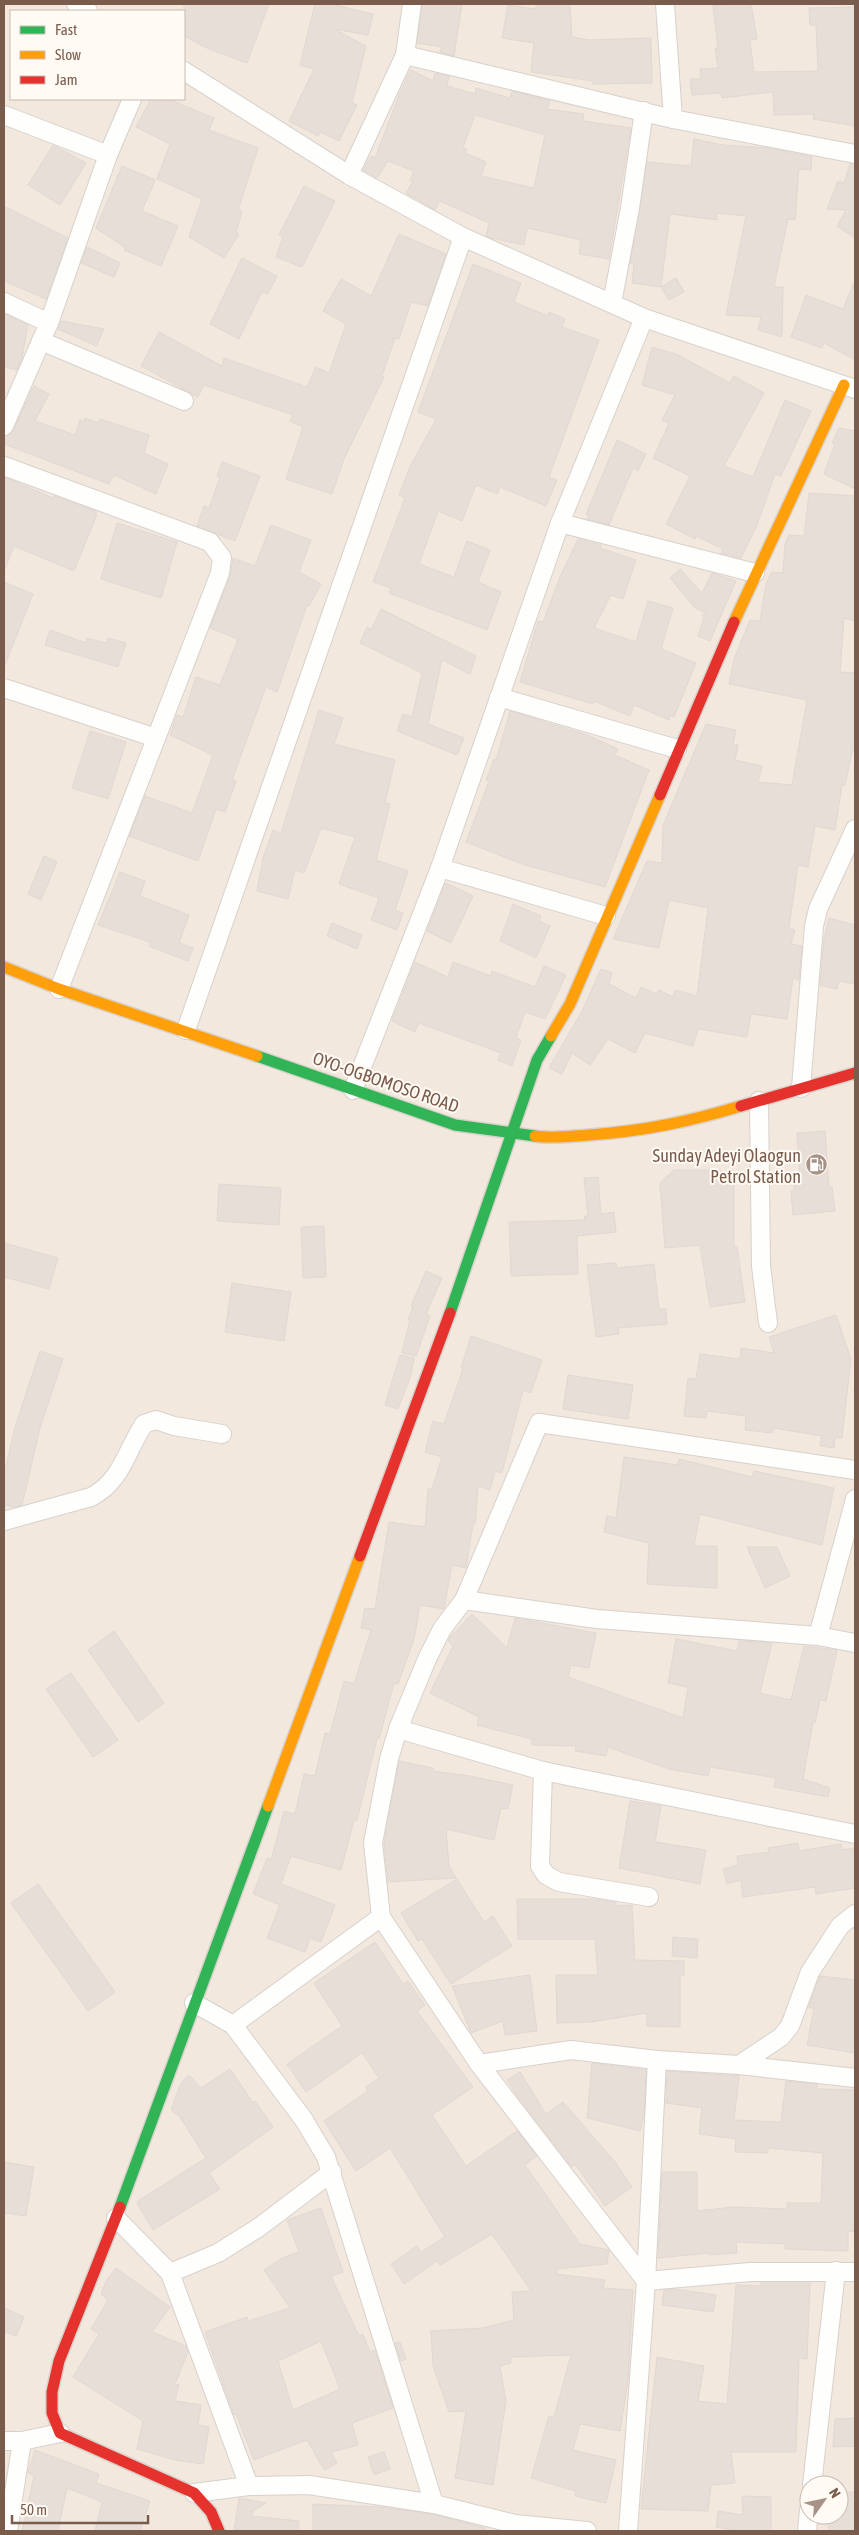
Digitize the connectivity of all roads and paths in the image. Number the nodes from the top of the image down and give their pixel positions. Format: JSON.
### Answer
{"nodes":[{"id":1,"x":412,"y":4,"type":"edge"},
{"id":2,"x":665,"y":4,"type":"edge"},
{"id":3,"x":405,"y":55,"type":"junction"},
{"id":4,"x":185,"y":72,"type":"edge"},
{"id":5,"x":132,"y":100,"type":"edge"},
{"id":6,"x":644,"y":111,"type":"junction"},
{"id":7,"x":4,"y":115,"type":"edge"},
{"id":8,"x":674,"y":119,"type":"junction"},
{"id":9,"x":855,"y":154,"type":"edge"},
{"id":10,"x":108,"y":155,"type":"junction"},
{"id":11,"x":348,"y":176,"type":"junction"},
{"id":12,"x":464,"y":236,"type":"junction"},
{"id":13,"x":4,"y":302,"type":"edge"},
{"id":14,"x":612,"y":303,"type":"junction"},
{"id":15,"x":644,"y":318,"type":"junction"},
{"id":16,"x":49,"y":323,"type":"junction"},
{"id":17,"x":41,"y":341,"type":"junction"},
{"id":18,"x":849,"y":387,"type":"edge"},
{"id":19,"x":184,"y":401,"type":"dead end"},
{"id":20,"x":4,"y":426,"type":"edge"},
{"id":21,"x":4,"y":466,"type":"edge"},
{"id":22,"x":560,"y":523,"type":"junction"},
{"id":23,"x":755,"y":573,"type":"junction"},
{"id":24,"x":4,"y":688,"type":"edge"},
{"id":25,"x":499,"y":698,"type":"junction"},
{"id":26,"x":156,"y":738,"type":"junction"},
{"id":27,"x":677,"y":749,"type":"junction"},
{"id":28,"x":855,"y":829,"type":"edge"},
{"id":29,"x":440,"y":868,"type":"junction"},
{"id":30,"x":606,"y":916,"type":"junction"},
{"id":31,"x":4,"y":968,"type":"edge"},
{"id":32,"x":59,"y":989,"type":"junction"},
{"id":33,"x":186,"y":1030,"type":"junction"},
{"id":34,"x":855,"y":1072,"type":"edge"},
{"id":35,"x":801,"y":1088,"type":"junction"},
{"id":36,"x":354,"y":1090,"type":"junction"},
{"id":37,"x":759,"y":1101,"type":"junction"},
{"id":38,"x":513,"y":1133,"type":"junction"},
{"id":39,"x":768,"y":1323,"type":"dead end"},
{"id":40,"x":222,"y":1434,"type":"dead end"},
{"id":41,"x":855,"y":1470,"type":"edge"},
{"id":42,"x":855,"y":1499,"type":"edge"},
{"id":43,"x":4,"y":1521,"type":"edge"},
{"id":44,"x":464,"y":1600,"type":"junction"},
{"id":45,"x":818,"y":1636,"type":"junction"},
{"id":46,"x":855,"y":1643,"type":"edge"},
{"id":47,"x":398,"y":1729,"type":"junction"},
{"id":48,"x":543,"y":1771,"type":"junction"},
{"id":49,"x":855,"y":1834,"type":"edge"},
{"id":50,"x":649,"y":1897,"type":"dead end"},
{"id":51,"x":855,"y":1914,"type":"edge"},
{"id":52,"x":381,"y":1917,"type":"junction"},
{"id":53,"x":194,"y":2003,"type":"junction"},
{"id":54,"x":233,"y":2025,"type":"junction"},
{"id":55,"x":657,"y":2060,"type":"junction"},
{"id":56,"x":479,"y":2064,"type":"junction"},
{"id":57,"x":739,"y":2065,"type":"junction"},
{"id":58,"x":855,"y":2078,"type":"edge"},
{"id":59,"x":332,"y":2172,"type":"junction"},
{"id":60,"x":116,"y":2218,"type":"junction"},
{"id":61,"x":836,"y":2271,"type":"junction"},
{"id":62,"x":855,"y":2272,"type":"edge"},
{"id":63,"x":170,"y":2273,"type":"junction"},
{"id":64,"x":646,"y":2281,"type":"junction"},
{"id":65,"x":60,"y":2433,"type":"junction"},
{"id":66,"x":4,"y":2441,"type":"edge"},
{"id":67,"x":22,"y":2441,"type":"junction"},
{"id":68,"x":813,"y":2475,"type":"edge"},
{"id":69,"x":249,"y":2486,"type":"junction"},
{"id":70,"x":194,"y":2493,"type":"junction"},
{"id":71,"x":434,"y":2504,"type":"junction"},
{"id":72,"x":515,"y":2528,"type":"edge"},
{"id":73,"x":8,"y":2531,"type":"edge"},
{"id":74,"x":218,"y":2531,"type":"edge"},
{"id":75,"x":587,"y":2531,"type":"edge"},
{"id":76,"x":628,"y":2531,"type":"edge"}],
"edges":[{"from":1,"to":3,"type":"street"},
{"from":2,"to":8,"type":"street"},
{"from":3,"to":6,"type":"street"},
{"from":3,"to":11,"type":"street"},
{"from":4,"to":11,"type":"street"},
{"from":5,"to":10,"type":"street"},
{"from":6,"to":8,"type":"street"},
{"from":6,"to":14,"type":"street"},
{"from":7,"to":10,"type":"street"},
{"from":8,"to":9,"type":"street"},
{"from":10,"to":16,"type":"street"},
{"from":11,"to":12,"type":"street"},
{"from":12,"to":14,"type":"street"},
{"from":12,"to":33,"type":"street"},
{"from":13,"to":16,"type":"street"},
{"from":14,"to":15,"type":"street"},
{"from":15,"to":18,"type":"street"},
{"from":15,"to":22,"type":"street"},
{"from":16,"to":17,"type":"street"},
{"from":17,"to":19,"type":"street"},
{"from":17,"to":20,"type":"street"},
{"from":18,"to":23,"type":"main road"},
{"from":21,"to":26,"type":"street"},
{"from":22,"to":23,"type":"street"},
{"from":22,"to":25,"type":"street"},
{"from":23,"to":27,"type":"main road"},
{"from":24,"to":26,"type":"street"},
{"from":25,"to":27,"type":"street"},
{"from":25,"to":29,"type":"street"},
{"from":26,"to":32,"type":"street"},
{"from":27,"to":30,"type":"main road"},
{"from":28,"to":35,"type":"street"},
{"from":29,"to":30,"type":"street"},
{"from":29,"to":36,"type":"street"},
{"from":30,"to":38,"type":"main road"},
{"from":31,"to":32,"type":"main road","name":"OYO-OGBOMOSO ROAD"},
{"from":32,"to":33,"type":"main road","name":"OYO-OGBOMOSO ROAD"},
{"from":33,"to":36,"type":"main road","name":"OYO-OGBOMOSO ROAD"},
{"from":34,"to":35,"type":"main road","name":"OYO-OGBOMOSO ROAD"},
{"from":35,"to":37,"type":"main road","name":"OYO-OGBOMOSO ROAD"},
{"from":36,"to":38,"type":"main road","name":"OYO-OGBOMOSO ROAD"},
{"from":37,"to":38,"type":"main road","name":"OYO-OGBOMOSO ROAD"},
{"from":37,"to":39,"type":"street"},
{"from":38,"to":53,"type":"main road"},
{"from":40,"to":43,"type":"street"},
{"from":41,"to":44,"type":"street"},
{"from":42,"to":45,"type":"street"},
{"from":44,"to":45,"type":"street"},
{"from":44,"to":47,"type":"street"},
{"from":45,"to":46,"type":"street"},
{"from":47,"to":48,"type":"street"},
{"from":47,"to":52,"type":"street"},
{"from":48,"to":49,"type":"street"},
{"from":48,"to":50,"type":"street"},
{"from":51,"to":57,"type":"street"},
{"from":52,"to":54,"type":"street"},
{"from":52,"to":56,"type":"street"},
{"from":53,"to":54,"type":"street"},
{"from":53,"to":60,"type":"main road"},
{"from":54,"to":59,"type":"street"},
{"from":55,"to":56,"type":"street"},
{"from":55,"to":57,"type":"street"},
{"from":55,"to":64,"type":"street"},
{"from":56,"to":64,"type":"street"},
{"from":57,"to":58,"type":"street"},
{"from":59,"to":63,"type":"street"},
{"from":59,"to":71,"type":"street"},
{"from":60,"to":63,"type":"street"},
{"from":60,"to":65,"type":"main road"},
{"from":61,"to":62,"type":"street"},
{"from":61,"to":64,"type":"street"},
{"from":61,"to":68,"type":"street"},
{"from":63,"to":69,"type":"street"},
{"from":64,"to":76,"type":"street"},
{"from":65,"to":67,"type":"street"},
{"from":65,"to":70,"type":"main road"},
{"from":66,"to":67,"type":"street"},
{"from":67,"to":73,"type":"street"},
{"from":69,"to":70,"type":"street"},
{"from":69,"to":71,"type":"street"},
{"from":70,"to":74,"type":"main road"},
{"from":71,"to":72,"type":"street"},
{"from":72,"to":75,"type":"street"}]}
